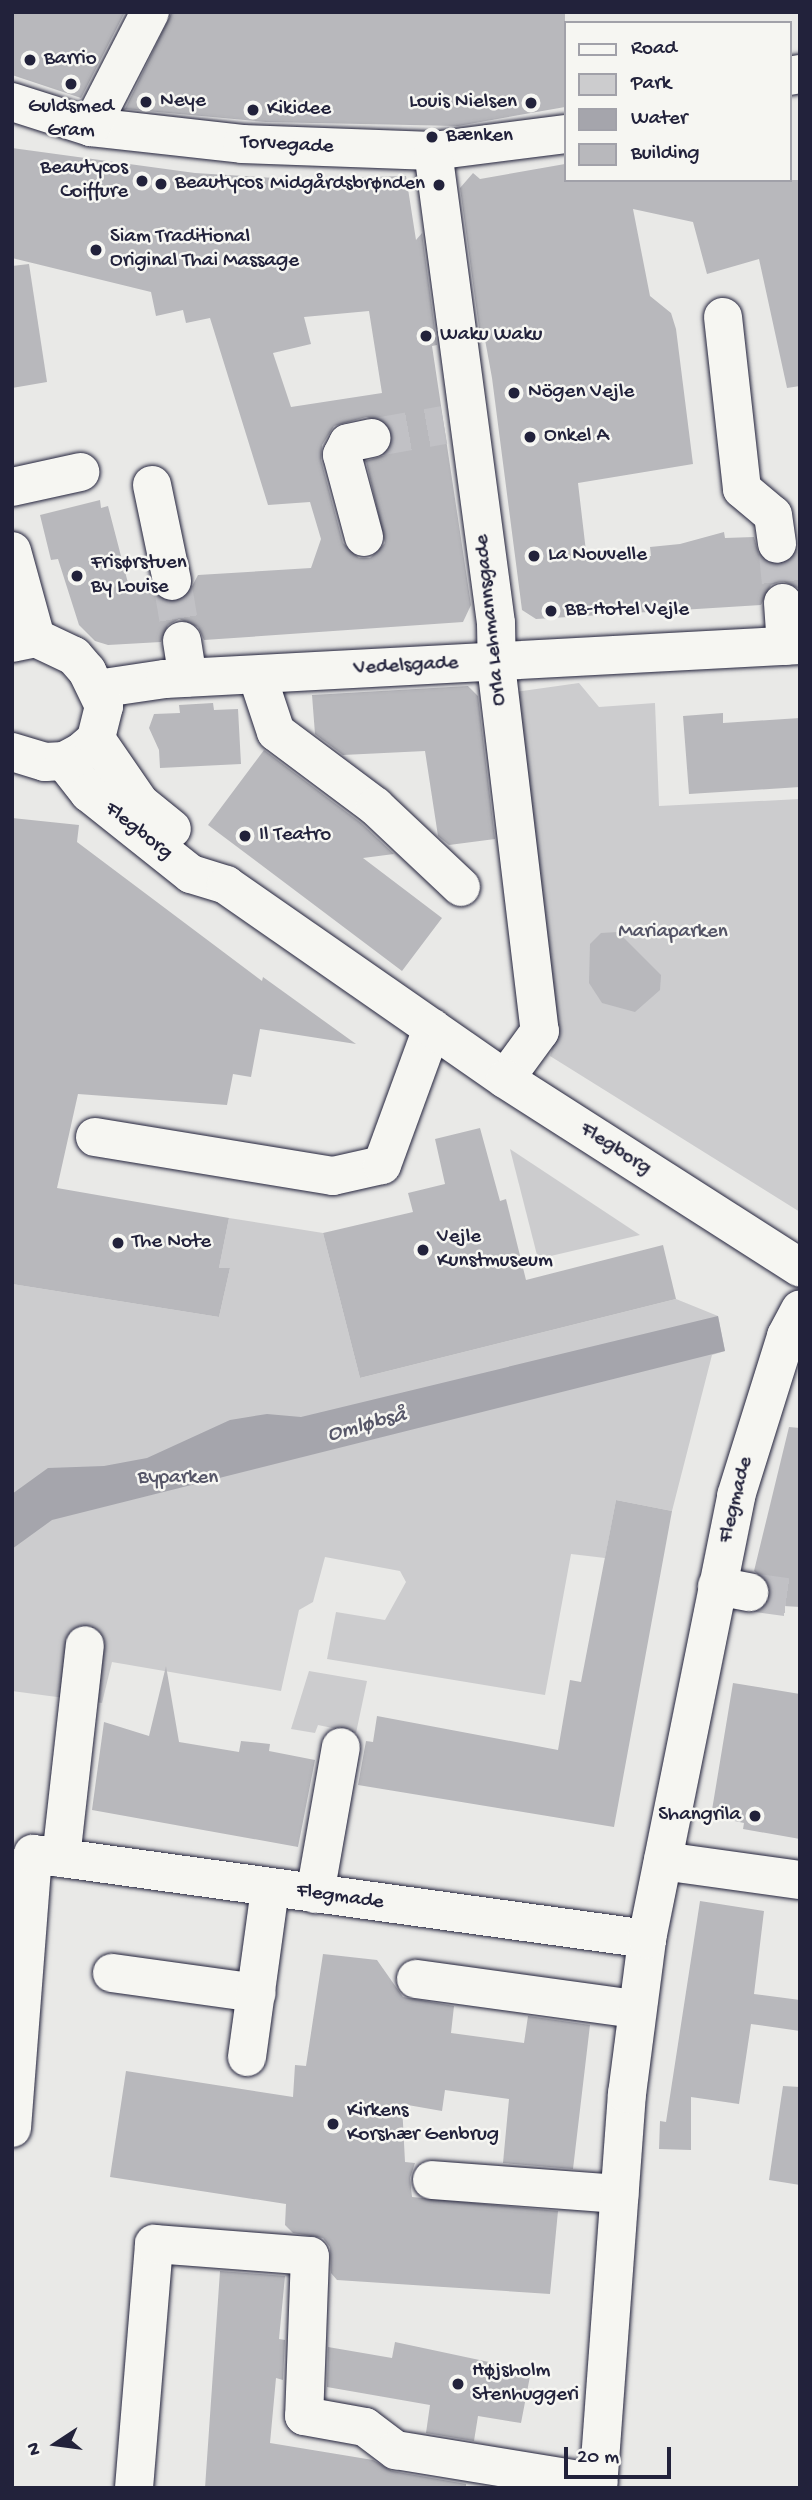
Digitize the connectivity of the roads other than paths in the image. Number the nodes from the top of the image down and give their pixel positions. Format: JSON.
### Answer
{"nodes":[{"id":1,"x":150,"y":12,"type":"edge"},
{"id":2,"x":12,"y":102,"type":"edge"},
{"id":3,"x":91,"y":127,"type":"junction"},
{"id":4,"x":564,"y":134,"type":"edge"},
{"id":5,"x":433,"y":151,"type":"junction"},
{"id":6,"x":723,"y":317,"type":"dead end"},
{"id":7,"x":371,"y":438,"type":"tunnel mouth"},
{"id":8,"x":80,"y":472,"type":"dead end"},
{"id":9,"x":152,"y":485,"type":"dead end"},
{"id":10,"x":12,"y":487,"type":"edge"},
{"id":11,"x":364,"y":537,"type":"dead end"},
{"id":12,"x":777,"y":544,"type":"tunnel mouth"},
{"id":13,"x":12,"y":551,"type":"edge"},
{"id":14,"x":172,"y":581,"type":"tunnel mouth"},
{"id":15,"x":783,"y":603,"type":"tunnel mouth"},
{"id":16,"x":24,"y":640,"type":"edge"},
{"id":17,"x":793,"y":646,"type":"edge"},
{"id":18,"x":497,"y":662,"type":"junction"},
{"id":19,"x":257,"y":674,"type":"junction"},
{"id":20,"x":97,"y":689,"type":"junction"},
{"id":21,"x":96,"y":739,"type":"junction"},
{"id":22,"x":12,"y":752,"type":"edge"},
{"id":23,"x":64,"y":761,"type":"junction"},
{"id":24,"x":226,"y":885,"type":"junction"},
{"id":25,"x":461,"y":887,"type":"dead end"},
{"id":26,"x":432,"y":1028,"type":"junction"},
{"id":27,"x":505,"y":1079,"type":"junction"},
{"id":28,"x":95,"y":1137,"type":"dead end"},
{"id":29,"x":800,"y":1268,"type":"edge"},
{"id":30,"x":800,"y":1310,"type":"edge"},
{"id":31,"x":85,"y":1645,"type":"dead end"},
{"id":32,"x":341,"y":1747,"type":"dead end"},
{"id":33,"x":47,"y":1856,"type":"junction"},
{"id":34,"x":663,"y":1861,"type":"junction"},
{"id":35,"x":800,"y":1880,"type":"edge"},
{"id":36,"x":270,"y":1888,"type":"junction"},
{"id":37,"x":315,"y":1894,"type":"junction"},
{"id":38,"x":647,"y":1940,"type":"junction"},
{"id":39,"x":112,"y":1973,"type":"dead end"},
{"id":40,"x":416,"y":1979,"type":"dead end"},
{"id":41,"x":257,"y":1993,"type":"junction"},
{"id":42,"x":636,"y":2010,"type":"junction"},
{"id":43,"x":247,"y":2057,"type":"dead end"},
{"id":44,"x":12,"y":2128,"type":"edge"},
{"id":45,"x":432,"y":2180,"type":"dead end"},
{"id":46,"x":619,"y":2194,"type":"junction"},
{"id":47,"x":598,"y":2486,"type":"edge"},
{"id":48,"x":134,"y":2488,"type":"edge"}],
"edges":[{"from":1,"to":3,"type":"street"},
{"from":2,"to":3,"type":"street","name":"Torvegade"},
{"from":3,"to":5,"type":"street","name":"Torvegade"},
{"from":4,"to":5,"type":"street","name":"Torvegade"},
{"from":5,"to":18,"type":"street","name":"Orla Lehmannsgade"},
{"from":6,"to":12,"type":"street"},
{"from":7,"to":11,"type":"street"},
{"from":8,"to":10,"type":"street"},
{"from":9,"to":14,"type":"street"},
{"from":13,"to":16,"type":"street"},
{"from":15,"to":17,"type":"street"},
{"from":16,"to":20,"type":"street"},
{"from":17,"to":18,"type":"street","name":"Vedelsgade"},
{"from":18,"to":19,"type":"street","name":"Vedelsgade"},
{"from":18,"to":27,"type":"street","name":"Orla Lehmannsgade"},
{"from":19,"to":20,"type":"street","name":"Vedelsgade"},
{"from":19,"to":25,"type":"street"},
{"from":20,"to":21,"type":"street"},
{"from":21,"to":23,"type":"street"},
{"from":21,"to":24,"type":"street","name":"Flegborg"},
{"from":22,"to":23,"type":"street"},
{"from":23,"to":24,"type":"street","name":"Flegborg"},
{"from":24,"to":26,"type":"street","name":"Flegborg"},
{"from":26,"to":27,"type":"street","name":"Flegborg"},
{"from":26,"to":28,"type":"street"},
{"from":27,"to":29,"type":"street","name":"Flegborg"},
{"from":30,"to":34,"type":"street","name":"Flegmade"},
{"from":31,"to":33,"type":"street"},
{"from":32,"to":37,"type":"street"},
{"from":33,"to":36,"type":"street","name":"Flegmade"},
{"from":33,"to":44,"type":"street"},
{"from":34,"to":35,"type":"street"},
{"from":34,"to":38,"type":"street","name":"Flegmade"},
{"from":36,"to":37,"type":"street","name":"Flegmade"},
{"from":36,"to":41,"type":"street"},
{"from":37,"to":38,"type":"street","name":"Flegmade"},
{"from":38,"to":42,"type":"street","name":"Flegmade"},
{"from":39,"to":41,"type":"street"},
{"from":40,"to":42,"type":"street"},
{"from":41,"to":43,"type":"street"},
{"from":42,"to":46,"type":"street","name":"Flegmade"},
{"from":45,"to":46,"type":"street"},
{"from":46,"to":47,"type":"street","name":"Flegmade"},
{"from":47,"to":48,"type":"street"}]}
